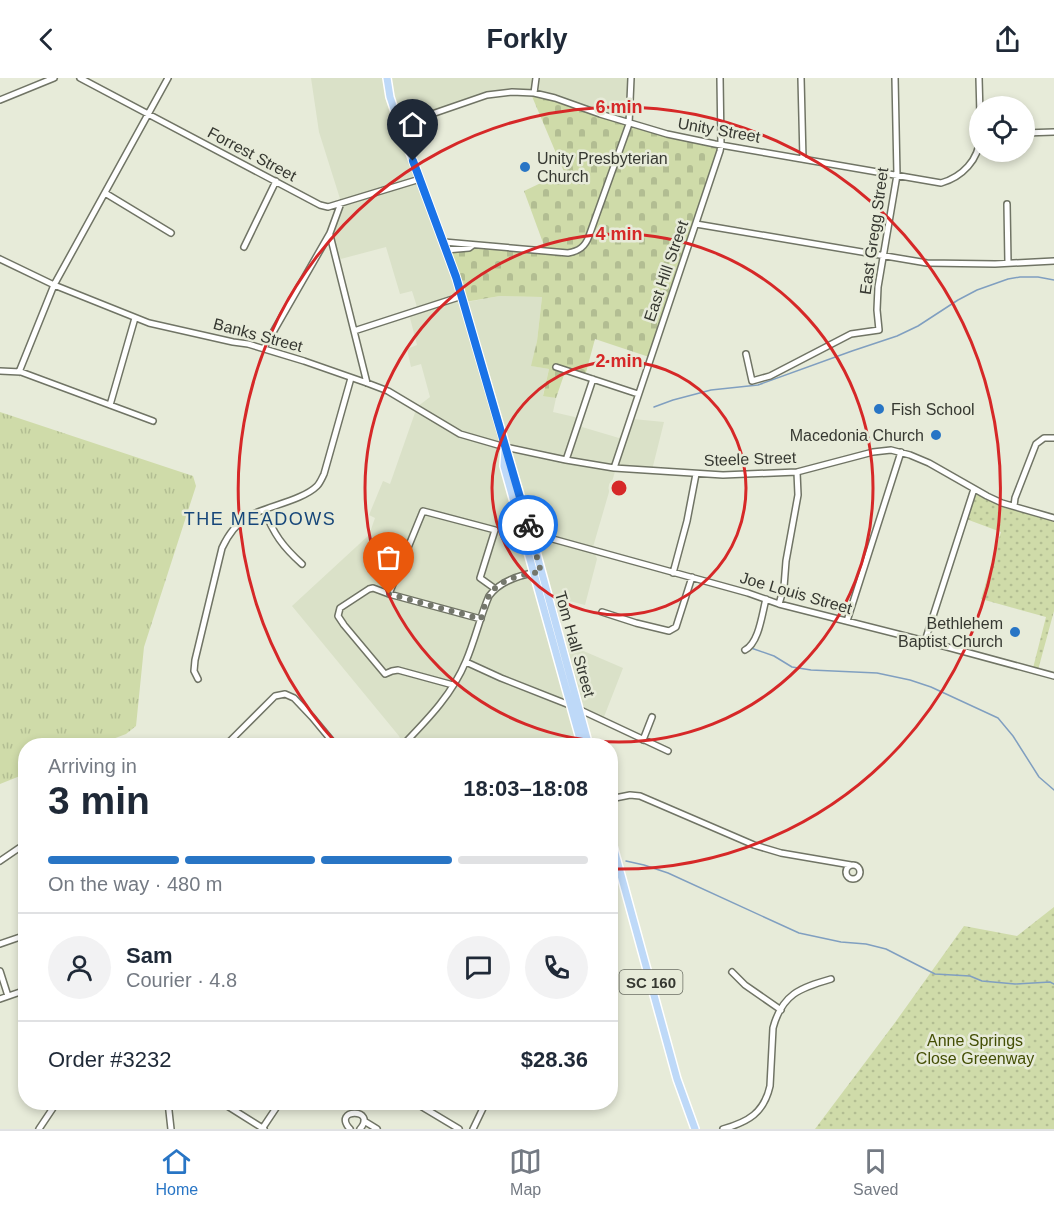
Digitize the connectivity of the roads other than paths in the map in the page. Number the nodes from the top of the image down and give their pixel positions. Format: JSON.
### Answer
{"nodes":[{"id":1,"x":54,"y":78,"type":"edge"},
{"id":2,"x":80,"y":78,"type":"edge"},
{"id":3,"x":168,"y":78,"type":"edge"},
{"id":4,"x":387,"y":78,"type":"edge"},
{"id":5,"x":536,"y":78,"type":"edge"},
{"id":6,"x":631,"y":78,"type":"edge"},
{"id":7,"x":720,"y":78,"type":"edge"},
{"id":8,"x":801,"y":78,"type":"edge"},
{"id":9,"x":895,"y":78,"type":"edge"},
{"id":10,"x":979,"y":78,"type":"edge"},
{"id":11,"x":534,"y":93,"type":"junction"},
{"id":12,"x":980,"y":96,"type":"edge"},
{"id":13,"x":0,"y":100,"type":"edge"},
{"id":14,"x":148,"y":114,"type":"junction"},
{"id":15,"x":629,"y":124,"type":"junction"},
{"id":16,"x":400,"y":125,"type":"junction"},
{"id":17,"x":1054,"y":132,"type":"edge"},
{"id":18,"x":1035,"y":133,"type":"edge"},
{"id":19,"x":721,"y":145,"type":"junction"},
{"id":20,"x":803,"y":159,"type":"junction"},
{"id":21,"x":972,"y":162,"type":"edge"},
{"id":22,"x":897,"y":175,"type":"junction"},
{"id":23,"x":420,"y":179,"type":"junction"},
{"id":24,"x":276,"y":181,"type":"junction"},
{"id":25,"x":105,"y":193,"type":"junction"},
{"id":26,"x":341,"y":203,"type":"junction"},
{"id":27,"x":1007,"y":204,"type":"dead end"},
{"id":28,"x":696,"y":224,"type":"junction"},
{"id":29,"x":171,"y":233,"type":"dead end"},
{"id":30,"x":330,"y":233,"type":"junction"},
{"id":31,"x":444,"y":242,"type":"junction"},
{"id":32,"x":473,"y":245,"type":"junction"},
{"id":33,"x":244,"y":247,"type":"dead end"},
{"id":34,"x":446,"y":250,"type":"junction"},
{"id":35,"x":883,"y":256,"type":"junction"},
{"id":36,"x":0,"y":259,"type":"edge"},
{"id":37,"x":1054,"y":261,"type":"edge"},
{"id":38,"x":1008,"y":263,"type":"junction"},
{"id":39,"x":54,"y":285,"type":"junction"},
{"id":40,"x":462,"y":296,"type":"junction"},
{"id":41,"x":135,"y":318,"type":"junction"},
{"id":42,"x":354,"y":331,"type":"junction"},
{"id":43,"x":264,"y":348,"type":"junction"},
{"id":44,"x":746,"y":354,"type":"dead end"},
{"id":45,"x":556,"y":367,"type":"dead end"},
{"id":46,"x":0,"y":371,"type":"edge"},
{"id":47,"x":19,"y":372,"type":"junction"},
{"id":48,"x":351,"y":378,"type":"junction"},
{"id":49,"x":593,"y":379,"type":"junction"},
{"id":50,"x":367,"y":383,"type":"junction"},
{"id":51,"x":638,"y":394,"type":"junction"},
{"id":52,"x":110,"y":405,"type":"junction"},
{"id":53,"x":153,"y":421,"type":"dead end"},
{"id":54,"x":1054,"y":438,"type":"edge"},
{"id":55,"x":505,"y":447,"type":"junction"},
{"id":56,"x":902,"y":452,"type":"junction"},
{"id":57,"x":566,"y":460,"type":"junction"},
{"id":58,"x":614,"y":468,"type":"junction"},
{"id":59,"x":796,"y":472,"type":"junction"},
{"id":60,"x":696,"y":474,"type":"junction"},
{"id":61,"x":974,"y":489,"type":"junction"},
{"id":62,"x":1014,"y":506,"type":"junction"},
{"id":63,"x":264,"y":510,"type":"junction"},
{"id":64,"x":1054,"y":518,"type":"edge"},
{"id":65,"x":531,"y":533,"type":"junction"},
{"id":66,"x":302,"y":564,"type":"dead end"},
{"id":67,"x":537,"y":572,"type":"junction"},
{"id":68,"x":673,"y":573,"type":"junction"},
{"id":69,"x":692,"y":578,"type":"junction"},
{"id":70,"x":494,"y":588,"type":"junction"},
{"id":71,"x":389,"y":594,"type":"junction"},
{"id":72,"x":766,"y":599,"type":"junction"},
{"id":73,"x":779,"y":604,"type":"junction"},
{"id":74,"x":602,"y":612,"type":"dead end"},
{"id":75,"x":481,"y":619,"type":"junction"},
{"id":76,"x":847,"y":621,"type":"junction"},
{"id":77,"x":926,"y":640,"type":"junction"},
{"id":78,"x":745,"y":650,"type":"dead end"},
{"id":79,"x":466,"y":662,"type":"junction"},
{"id":80,"x":1054,"y":676,"type":"edge"},
{"id":81,"x":198,"y":679,"type":"dead end"},
{"id":82,"x":453,"y":685,"type":"junction"},
{"id":83,"x":576,"y":708,"type":"junction"},
{"id":84,"x":652,"y":717,"type":"dead end"},
{"id":85,"x":233,"y":738,"type":"edge"},
{"id":86,"x":329,"y":738,"type":"edge"},
{"id":87,"x":409,"y":738,"type":"edge"},
{"id":88,"x":581,"y":738,"type":"edge"},
{"id":89,"x":586,"y":738,"type":"edge"},
{"id":90,"x":643,"y":740,"type":"junction"},
{"id":91,"x":668,"y":751,"type":"dead end"},
{"id":92,"x":618,"y":797,"type":"edge"},
{"id":93,"x":18,"y":850,"type":"edge"},
{"id":94,"x":0,"y":861,"type":"edge"},
{"id":95,"x":618,"y":864,"type":"edge"},
{"id":96,"x":851,"y":866,"type":"dead end"},
{"id":97,"x":18,"y":938,"type":"edge"},
{"id":98,"x":0,"y":944,"type":"edge"},
{"id":99,"x":0,"y":971,"type":"edge"},
{"id":100,"x":732,"y":972,"type":"dead end"},
{"id":101,"x":831,"y":979,"type":"dead end"},
{"id":102,"x":18,"y":993,"type":"edge"},
{"id":103,"x":8,"y":996,"type":"junction"},
{"id":104,"x":0,"y":999,"type":"edge"},
{"id":105,"x":781,"y":1010,"type":"junction"},
{"id":106,"x":52,"y":1110,"type":"edge"},
{"id":107,"x":169,"y":1110,"type":"edge"},
{"id":108,"x":233,"y":1110,"type":"edge"},
{"id":109,"x":275,"y":1110,"type":"edge"},
{"id":110,"x":427,"y":1110,"type":"edge"},
{"id":111,"x":482,"y":1110,"type":"edge"},
{"id":112,"x":364,"y":1121,"type":"junction"},
{"id":113,"x":39,"y":1129,"type":"edge"},
{"id":114,"x":171,"y":1129,"type":"edge"},
{"id":115,"x":263,"y":1129,"type":"edge"},
{"id":116,"x":350,"y":1129,"type":"edge"},
{"id":117,"x":360,"y":1129,"type":"edge"},
{"id":118,"x":377,"y":1129,"type":"edge"},
{"id":119,"x":459,"y":1129,"type":"edge"},
{"id":120,"x":473,"y":1129,"type":"edge"},
{"id":121,"x":695,"y":1129,"type":"edge"},
{"id":122,"x":723,"y":1129,"type":"edge"}],
"edges":[{"from":1,"to":13,"type":"street"},
{"from":2,"to":14,"type":"street","name":"Forrest Street"},
{"from":3,"to":14,"type":"street"},
{"from":4,"to":16,"type":"main road","name":"Tom Hall Street"},
{"from":5,"to":11,"type":"street"},
{"from":6,"to":15,"type":"street"},
{"from":7,"to":19,"type":"street","name":"East Hill Street"},
{"from":8,"to":20,"type":"street"},
{"from":9,"to":22,"type":"street","name":"East Gregg Street"},
{"from":10,"to":12,"type":"street"},
{"from":11,"to":15,"type":"street","name":"Unity Street"},
{"from":11,"to":16,"type":"street","name":"Unity Street"},
{"from":14,"to":24,"type":"street","name":"Forrest Street"},
{"from":14,"to":25,"type":"street"},
{"from":15,"to":19,"type":"street","name":"Unity Street"},
{"from":15,"to":32,"type":"street"},
{"from":16,"to":23,"type":"main road","name":"Tom Hall Street"},
{"from":17,"to":18,"type":"street"},
{"from":19,"to":20,"type":"street","name":"Unity Street"},
{"from":19,"to":28,"type":"street","name":"East Hill Street"},
{"from":20,"to":22,"type":"street","name":"Unity Street"},
{"from":21,"to":22,"type":"street","name":"Unity Street"},
{"from":22,"to":35,"type":"street","name":"East Gregg Street"},
{"from":23,"to":26,"type":"street","name":"Forrest Street"},
{"from":23,"to":31,"type":"main road","name":"Tom Hall Street"},
{"from":24,"to":26,"type":"street","name":"Forrest Street"},
{"from":24,"to":33,"type":"street"},
{"from":25,"to":29,"type":"street"},
{"from":25,"to":39,"type":"street"},
{"from":26,"to":30,"type":"street"},
{"from":27,"to":38,"type":"street"},
{"from":28,"to":35,"type":"street"},
{"from":28,"to":51,"type":"street","name":"East Hill Street"},
{"from":30,"to":42,"type":"street"},
{"from":30,"to":43,"type":"street"},
{"from":31,"to":32,"type":"street"},
{"from":31,"to":34,"type":"main road","name":"Tom Hall Street"},
{"from":32,"to":34,"type":"street"},
{"from":34,"to":40,"type":"main road","name":"Tom Hall Street"},
{"from":35,"to":38,"type":"street"},
{"from":35,"to":44,"type":"street","name":"East Gregg Street"},
{"from":36,"to":39,"type":"street","name":"Banks Street"},
{"from":37,"to":38,"type":"street"},
{"from":39,"to":41,"type":"street","name":"Banks Street"},
{"from":39,"to":47,"type":"street"},
{"from":40,"to":42,"type":"street"},
{"from":40,"to":55,"type":"main road","name":"Tom Hall Street"},
{"from":41,"to":43,"type":"street","name":"Banks Street"},
{"from":41,"to":52,"type":"street"},
{"from":42,"to":50,"type":"street"},
{"from":43,"to":48,"type":"street","name":"Banks Street"},
{"from":45,"to":49,"type":"street"},
{"from":46,"to":47,"type":"street"},
{"from":47,"to":52,"type":"street"},
{"from":48,"to":50,"type":"street","name":"Banks Street"},
{"from":48,"to":63,"type":"street"},
{"from":49,"to":51,"type":"street"},
{"from":49,"to":57,"type":"street"},
{"from":50,"to":55,"type":"street","name":"Banks Street"},
{"from":51,"to":58,"type":"street","name":"East Hill Street"},
{"from":52,"to":53,"type":"street"},
{"from":54,"to":62,"type":"street"},
{"from":55,"to":57,"type":"street","name":"Steele Street"},
{"from":55,"to":65,"type":"main road","name":"Tom Hall Street"},
{"from":55,"to":67,"type":"main road","name":"Tom Hall Street"},
{"from":56,"to":59,"type":"street","name":"Steele Street"},
{"from":56,"to":61,"type":"street","name":"Steele Street"},
{"from":56,"to":76,"type":"street"},
{"from":57,"to":58,"type":"street","name":"Steele Street"},
{"from":58,"to":60,"type":"street","name":"Steele Street"},
{"from":59,"to":60,"type":"street","name":"Steele Street"},
{"from":59,"to":73,"type":"street"},
{"from":60,"to":68,"type":"street"},
{"from":61,"to":62,"type":"street","name":"Steele Street"},
{"from":61,"to":77,"type":"street"},
{"from":62,"to":64,"type":"street","name":"Steele Street"},
{"from":63,"to":66,"type":"street"},
{"from":63,"to":81,"type":"street"},
{"from":65,"to":67,"type":"main road","name":"Tom Hall Street"},
{"from":65,"to":68,"type":"street","name":"Joe Louis Street"},
{"from":67,"to":70,"type":"street"},
{"from":67,"to":83,"type":"main road","name":"Tom Hall Street"},
{"from":68,"to":69,"type":"street","name":"Joe Louis Street"},
{"from":69,"to":72,"type":"street","name":"Joe Louis Street"},
{"from":69,"to":74,"type":"street"},
{"from":70,"to":71,"type":"street"},
{"from":70,"to":75,"type":"street"},
{"from":71,"to":75,"type":"street"},
{"from":71,"to":82,"type":"street"},
{"from":72,"to":73,"type":"street","name":"Joe Louis Street"},
{"from":72,"to":78,"type":"street"},
{"from":73,"to":76,"type":"street","name":"Joe Louis Street"},
{"from":75,"to":79,"type":"street"},
{"from":76,"to":77,"type":"street","name":"Joe Louis Street"},
{"from":77,"to":80,"type":"street","name":"Joe Louis Street"},
{"from":79,"to":82,"type":"street"},
{"from":79,"to":83,"type":"street"},
{"from":82,"to":87,"type":"street"},
{"from":83,"to":88,"type":"main road","name":"Tom Hall Street"},
{"from":83,"to":89,"type":"main road","name":"Tom Hall Street"},
{"from":83,"to":90,"type":"street"},
{"from":84,"to":90,"type":"street"},
{"from":85,"to":86,"type":"street"},
{"from":90,"to":91,"type":"street"},
{"from":92,"to":96,"type":"street"},
{"from":93,"to":94,"type":"street"},
{"from":95,"to":121,"type":"main road","number":"SC 160"},
{"from":97,"to":98,"type":"street"},
{"from":99,"to":103,"type":"street"},
{"from":100,"to":105,"type":"street"},
{"from":101,"to":105,"type":"street"},
{"from":102,"to":103,"type":"street"},
{"from":103,"to":104,"type":"street"},
{"from":105,"to":122,"type":"street"},
{"from":106,"to":113,"type":"street"},
{"from":107,"to":114,"type":"street"},
{"from":108,"to":115,"type":"street"},
{"from":109,"to":115,"type":"street"},
{"from":110,"to":119,"type":"street"},
{"from":111,"to":120,"type":"street"},
{"from":112,"to":116,"type":"street"},
{"from":112,"to":117,"type":"street"},
{"from":112,"to":118,"type":"street"}]}
